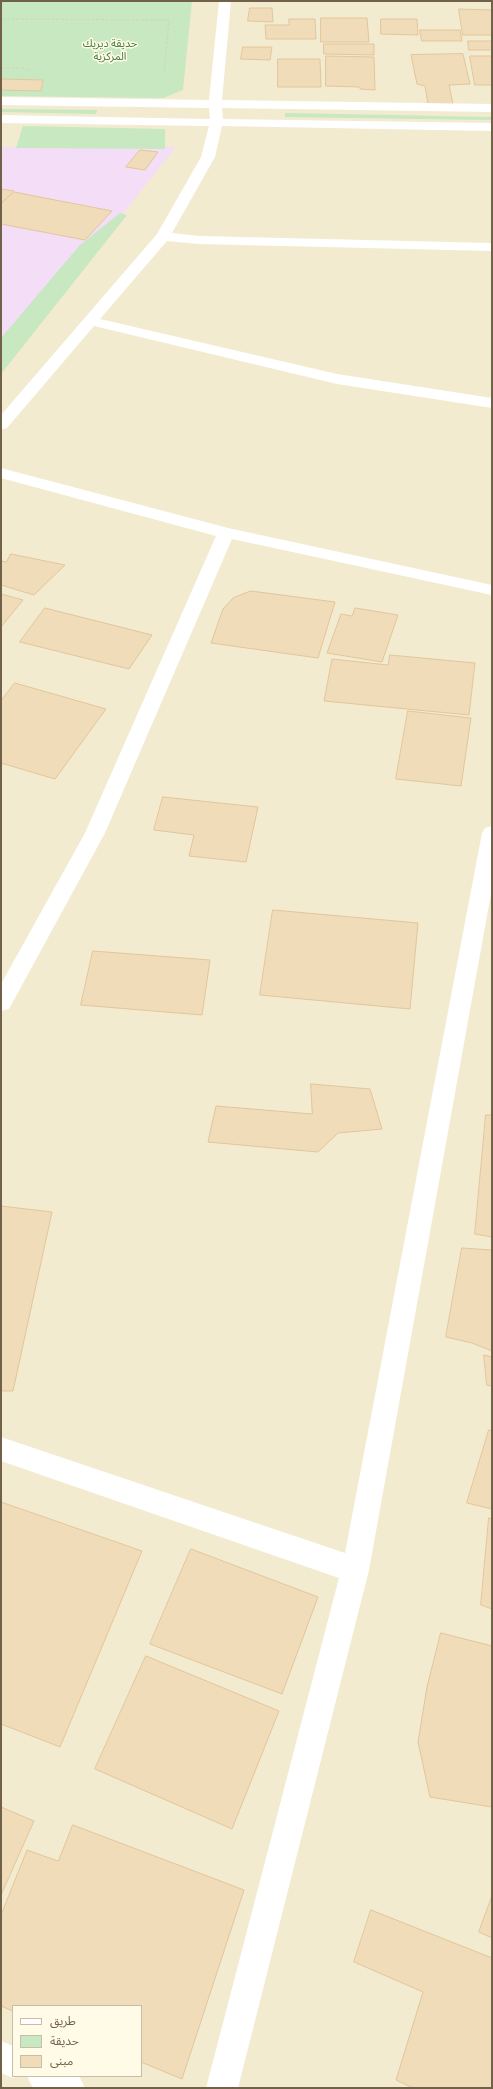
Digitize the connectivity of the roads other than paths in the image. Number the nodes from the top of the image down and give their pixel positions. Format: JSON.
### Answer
{"nodes":[{"id":1,"x":225,"y":1,"type":"edge"},
{"id":2,"x":1,"y":101,"type":"edge"},
{"id":3,"x":215,"y":104,"type":"junction"},
{"id":4,"x":492,"y":108,"type":"edge"},
{"id":5,"x":1,"y":119,"type":"edge"},
{"id":6,"x":217,"y":122,"type":"junction"},
{"id":7,"x":492,"y":127,"type":"edge"},
{"id":8,"x":163,"y":236,"type":"junction"},
{"id":9,"x":492,"y":247,"type":"edge"},
{"id":10,"x":90,"y":321,"type":"junction"},
{"id":11,"x":492,"y":403,"type":"edge"},
{"id":12,"x":4,"y":418,"type":"edge"},
{"id":13,"x":1,"y":473,"type":"edge"},
{"id":14,"x":226,"y":533,"type":"junction"},
{"id":15,"x":492,"y":590,"type":"edge"},
{"id":16,"x":492,"y":833,"type":"edge"},
{"id":17,"x":1,"y":1003,"type":"edge"},
{"id":18,"x":1,"y":1449,"type":"edge"},
{"id":19,"x":355,"y":1570,"type":"junction"},
{"id":20,"x":1,"y":2056,"type":"edge"},
{"id":21,"x":12,"y":2062,"type":"edge"},
{"id":22,"x":45,"y":2077,"type":"edge"},
{"id":23,"x":69,"y":2088,"type":"edge"},
{"id":24,"x":222,"y":2088,"type":"edge"}],
"edges":[{"from":1,"to":3,"type":"street"},
{"from":2,"to":3,"type":"street"},
{"from":3,"to":4,"type":"street"},
{"from":3,"to":6,"type":"street"},
{"from":5,"to":6,"type":"street"},
{"from":6,"to":7,"type":"street"},
{"from":6,"to":8,"type":"street"},
{"from":8,"to":9,"type":"street"},
{"from":8,"to":10,"type":"street"},
{"from":10,"to":11,"type":"street"},
{"from":10,"to":12,"type":"street"},
{"from":13,"to":14,"type":"street"},
{"from":14,"to":15,"type":"street"},
{"from":14,"to":17,"type":"street"},
{"from":16,"to":19,"type":"street"},
{"from":18,"to":19,"type":"street"},
{"from":19,"to":24,"type":"street"},
{"from":20,"to":21,"type":"street"},
{"from":22,"to":23,"type":"street"}]}
